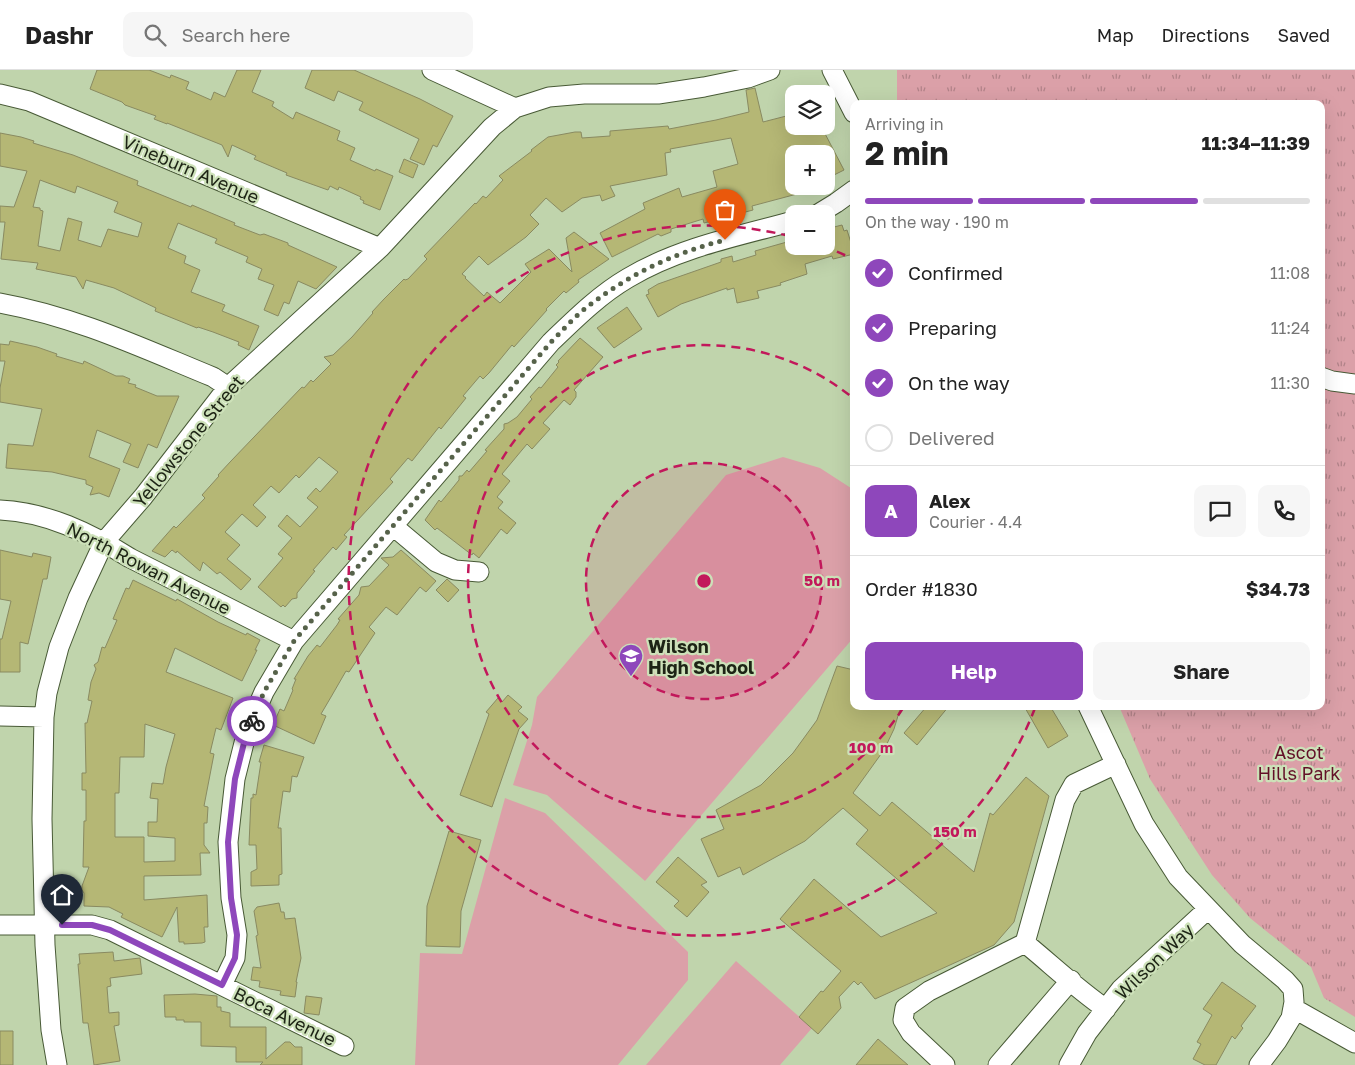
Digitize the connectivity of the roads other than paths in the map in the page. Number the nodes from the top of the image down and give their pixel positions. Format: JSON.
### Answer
{"nodes":[{"id":1,"x":432,"y":70,"type":"edge"},
{"id":2,"x":770,"y":70,"type":"edge"},
{"id":3,"x":832,"y":70,"type":"edge"},
{"id":4,"x":0,"y":94,"type":"edge"},
{"id":5,"x":850,"y":105,"type":"edge"},
{"id":6,"x":515,"y":108,"type":"junction"},
{"id":7,"x":850,"y":193,"type":"edge"},
{"id":8,"x":833,"y":205,"type":"edge"},
{"id":9,"x":785,"y":223,"type":"edge"},
{"id":10,"x":380,"y":248,"type":"junction"},
{"id":11,"x":0,"y":303,"type":"edge"},
{"id":12,"x":1325,"y":378,"type":"edge"},
{"id":13,"x":1355,"y":384,"type":"edge"},
{"id":14,"x":228,"y":387,"type":"junction"},
{"id":15,"x":0,"y":510,"type":"edge"},
{"id":16,"x":393,"y":526,"type":"junction"},
{"id":17,"x":104,"y":542,"type":"junction"},
{"id":18,"x":479,"y":572,"type":"dead end"},
{"id":19,"x":294,"y":641,"type":"junction"},
{"id":20,"x":1090,"y":710,"type":"edge"},
{"id":21,"x":0,"y":716,"type":"edge"},
{"id":22,"x":44,"y":717,"type":"junction"},
{"id":23,"x":1116,"y":764,"type":"junction"},
{"id":24,"x":1208,"y":909,"type":"junction"},
{"id":25,"x":44,"y":925,"type":"junction"},
{"id":26,"x":0,"y":926,"type":"edge"},
{"id":27,"x":1024,"y":942,"type":"junction"},
{"id":28,"x":1071,"y":980,"type":"junction"},
{"id":29,"x":222,"y":985,"type":"junction"},
{"id":30,"x":1294,"y":1005,"type":"junction"},
{"id":31,"x":1106,"y":1009,"type":"junction"},
{"id":32,"x":1355,"y":1043,"type":"edge"},
{"id":33,"x":344,"y":1046,"type":"dead end"},
{"id":34,"x":1000,"y":1063,"type":"edge"},
{"id":35,"x":58,"y":1065,"type":"edge"},
{"id":36,"x":945,"y":1065,"type":"edge"},
{"id":37,"x":1069,"y":1065,"type":"edge"},
{"id":38,"x":1259,"y":1065,"type":"edge"}],
"edges":[{"from":1,"to":6,"type":"street"},
{"from":2,"to":6,"type":"street","name":"Yellowstone Street"},
{"from":3,"to":5,"type":"street"},
{"from":4,"to":10,"type":"street","name":"Vineburn Avenue"},
{"from":6,"to":10,"type":"street","name":"Yellowstone Street"},
{"from":7,"to":8,"type":"street"},
{"from":9,"to":16,"type":"street"},
{"from":10,"to":14,"type":"street","name":"Yellowstone Street"},
{"from":11,"to":14,"type":"street"},
{"from":12,"to":13,"type":"street"},
{"from":14,"to":17,"type":"street","name":"Yellowstone Street"},
{"from":15,"to":17,"type":"street","name":"North Rowan Avenue"},
{"from":16,"to":18,"type":"street"},
{"from":16,"to":19,"type":"street"},
{"from":17,"to":19,"type":"street","name":"North Rowan Avenue"},
{"from":17,"to":22,"type":"street","name":"Yellowstone Street"},
{"from":19,"to":29,"type":"street"},
{"from":20,"to":23,"type":"street"},
{"from":21,"to":22,"type":"street"},
{"from":22,"to":25,"type":"street","name":"Yellowstone Street"},
{"from":23,"to":24,"type":"street"},
{"from":23,"to":27,"type":"street"},
{"from":24,"to":30,"type":"street"},
{"from":24,"to":31,"type":"street","name":"Wilson Way"},
{"from":25,"to":26,"type":"street","name":"Boca Avenue"},
{"from":25,"to":29,"type":"street","name":"Boca Avenue"},
{"from":25,"to":35,"type":"street","name":"Yellowstone Street"},
{"from":27,"to":28,"type":"street"},
{"from":27,"to":36,"type":"street"},
{"from":28,"to":31,"type":"street"},
{"from":28,"to":34,"type":"street"},
{"from":29,"to":33,"type":"street","name":"Boca Avenue"},
{"from":30,"to":32,"type":"street"},
{"from":30,"to":38,"type":"street"},
{"from":31,"to":37,"type":"street","name":"Wilson Way"}]}
